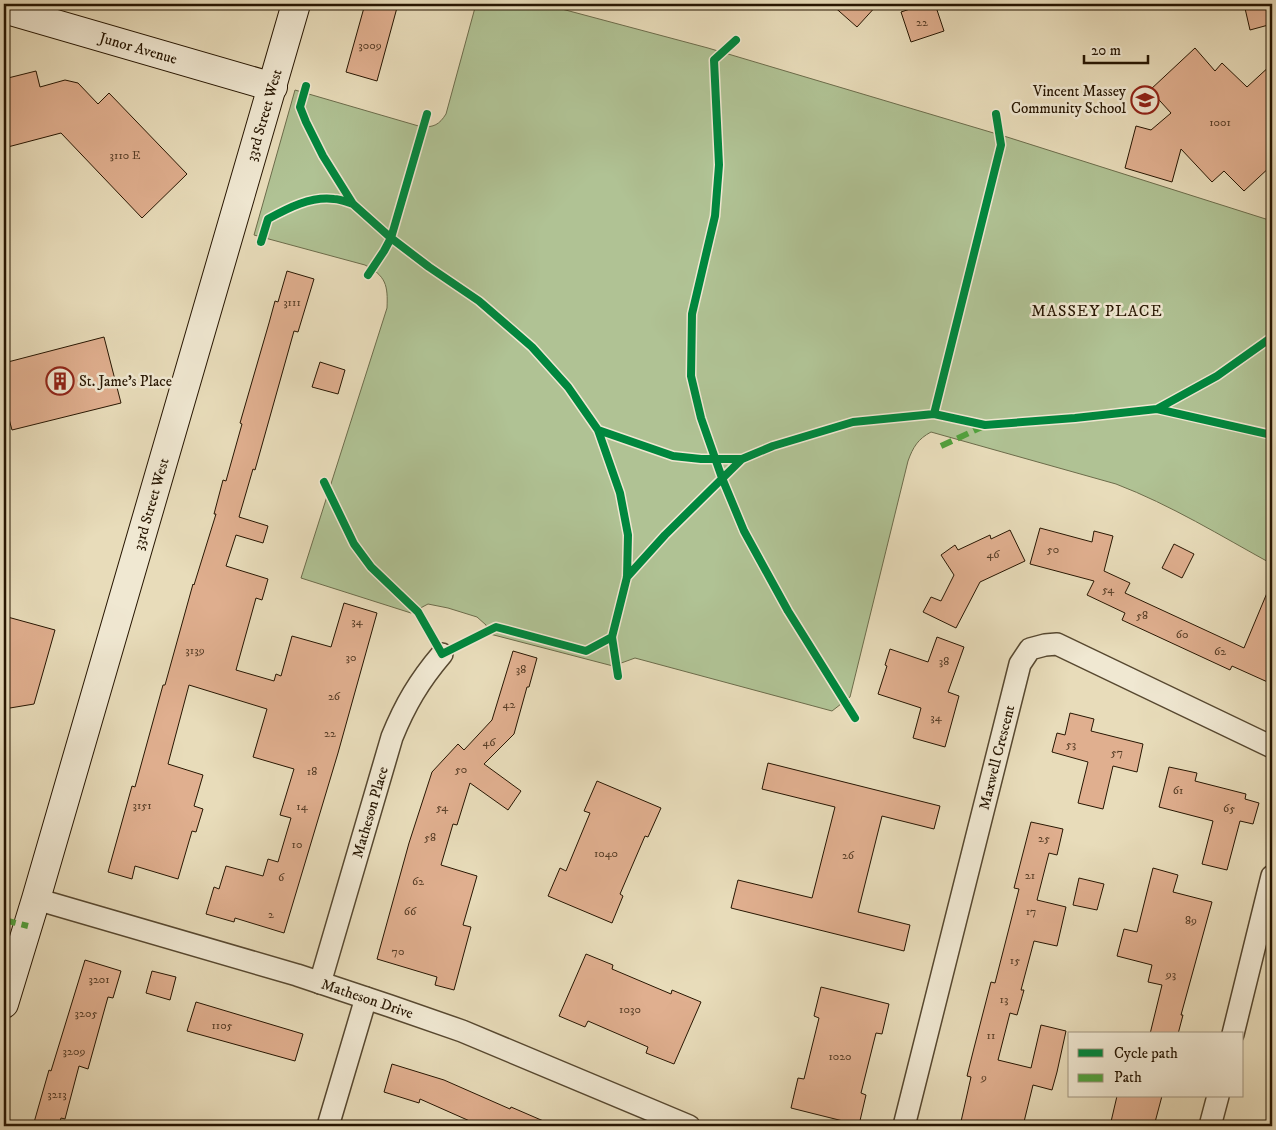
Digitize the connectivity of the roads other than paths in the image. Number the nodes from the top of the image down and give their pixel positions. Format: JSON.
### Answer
{"nodes":[{"id":1,"x":296,"y":4,"type":"edge"},
{"id":2,"x":4,"y":9,"type":"edge"},
{"id":3,"x":272,"y":86,"type":"junction"},
{"id":4,"x":442,"y":654,"type":"dead end"},
{"id":5,"x":1272,"y":747,"type":"edge"},
{"id":6,"x":1272,"y":876,"type":"edge"},
{"id":7,"x":36,"y":899,"type":"junction"},
{"id":8,"x":320,"y":983,"type":"junction"},
{"id":9,"x":366,"y":998,"type":"junction"},
{"id":10,"x":4,"y":1004,"type":"edge"},
{"id":11,"x":1233,"y":1032,"type":"edge"},
{"id":12,"x":1217,"y":1098,"type":"edge"},
{"id":13,"x":328,"y":1126,"type":"edge"},
{"id":14,"x":690,"y":1126,"type":"edge"},
{"id":15,"x":904,"y":1126,"type":"edge"},
{"id":16,"x":1210,"y":1126,"type":"edge"}],
"edges":[{"from":1,"to":3,"type":"main road","name":"33rd Street West"},
{"from":2,"to":3,"type":"main road","name":"Junor Avenue"},
{"from":3,"to":7,"type":"main road","name":"33rd Street West"},
{"from":4,"to":8,"type":"street","name":"Matheson Place"},
{"from":5,"to":15,"type":"street","name":"Maxwell Crescent"},
{"from":6,"to":11,"type":"street"},
{"from":7,"to":8,"type":"street","name":"Matheson Drive"},
{"from":7,"to":10,"type":"main road","name":"33rd Street West"},
{"from":8,"to":9,"type":"street","name":"Matheson Drive"},
{"from":9,"to":13,"type":"street"},
{"from":9,"to":14,"type":"street","name":"Matheson Drive"},
{"from":12,"to":16,"type":"street"}]}
